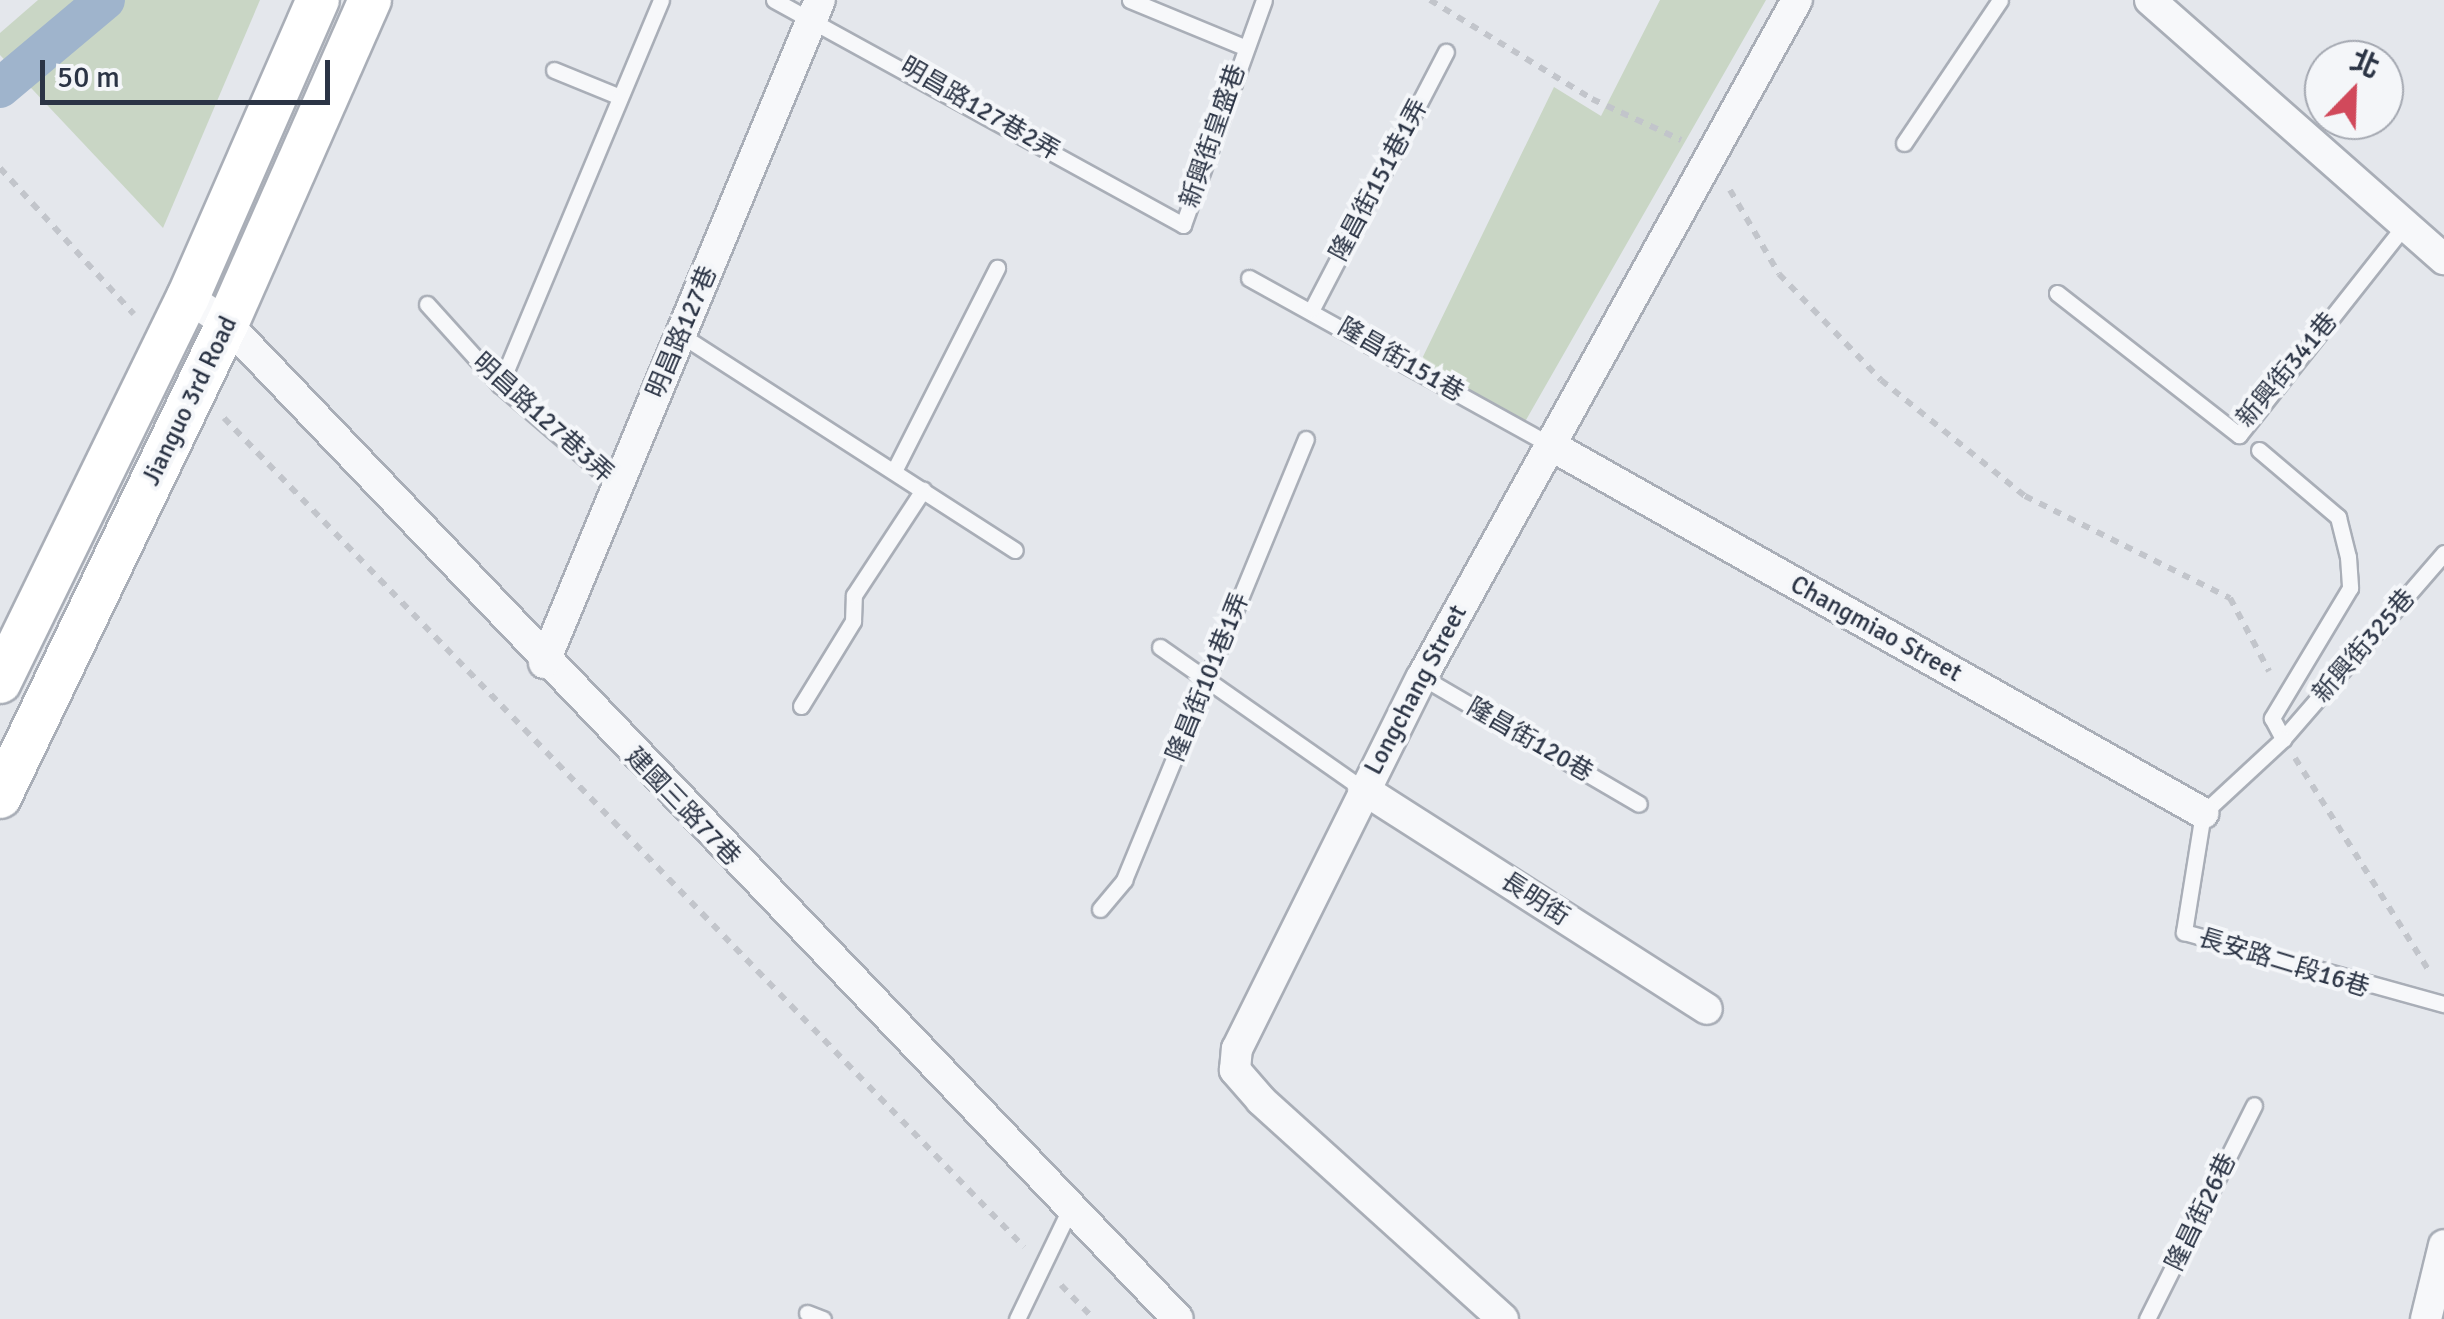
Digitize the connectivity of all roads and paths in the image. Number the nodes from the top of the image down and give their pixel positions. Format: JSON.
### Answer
{"nodes":[{"id":1,"x":318,"y":0,"type":"edge"},
{"id":2,"x":370,"y":0,"type":"edge"},
{"id":3,"x":661,"y":0,"type":"edge"},
{"id":4,"x":774,"y":0,"type":"edge"},
{"id":5,"x":1130,"y":0,"type":"edge"},
{"id":6,"x":1264,"y":0,"type":"edge"},
{"id":7,"x":1430,"y":0,"type":"edge"},
{"id":8,"x":1797,"y":0,"type":"edge"},
{"id":9,"x":2000,"y":0,"type":"edge"},
{"id":10,"x":2157,"y":2,"type":"edge"},
{"id":11,"x":817,"y":8,"type":"edge"},
{"id":12,"x":1244,"y":48,"type":"junction"},
{"id":13,"x":1446,"y":52,"type":"dead end"},
{"id":14,"x":554,"y":70,"type":"dead end"},
{"id":15,"x":620,"y":97,"type":"junction"},
{"id":16,"x":1904,"y":143,"type":"dead end"},
{"id":17,"x":1707,"y":152,"type":"junction"},
{"id":18,"x":0,"y":168,"type":"edge"},
{"id":19,"x":1183,"y":224,"type":"joint"},
{"id":20,"x":2405,"y":225,"type":"junction"},
{"id":21,"x":2444,"y":259,"type":"edge"},
{"id":22,"x":998,"y":268,"type":"dead end"},
{"id":23,"x":1249,"y":278,"type":"dead end"},
{"id":24,"x":2057,"y":293,"type":"dead end"},
{"id":25,"x":188,"y":297,"type":"junction"},
{"id":26,"x":427,"y":304,"type":"dead end"},
{"id":27,"x":1312,"y":309,"type":"junction"},
{"id":28,"x":228,"y":324,"type":"junction"},
{"id":29,"x":681,"y":335,"type":"junction"},
{"id":30,"x":161,"y":352,"type":"junction"},
{"id":31,"x":500,"y":385,"type":"junction"},
{"id":32,"x":196,"y":388,"type":"junction"},
{"id":33,"x":1306,"y":439,"type":"dead end"},
{"id":34,"x":1550,"y":445,"type":"junction"},
{"id":35,"x":2259,"y":450,"type":"dead end"},
{"id":36,"x":894,"y":471,"type":"junction"},
{"id":37,"x":618,"y":486,"type":"junction"},
{"id":38,"x":923,"y":490,"type":"junction"},
{"id":39,"x":1015,"y":550,"type":"dead end"},
{"id":40,"x":2444,"y":553,"type":"edge"},
{"id":41,"x":1160,"y":647,"type":"dead end"},
{"id":42,"x":544,"y":663,"type":"junction"},
{"id":43,"x":1422,"y":677,"type":"junction"},
{"id":44,"x":1206,"y":680,"type":"junction"},
{"id":45,"x":0,"y":682,"type":"edge"},
{"id":46,"x":801,"y":706,"type":"dead end"},
{"id":47,"x":2272,"y":718,"type":"junction"},
{"id":48,"x":2283,"y":739,"type":"junction"},
{"id":49,"x":1363,"y":789,"type":"junction"},
{"id":50,"x":0,"y":797,"type":"edge"},
{"id":51,"x":1639,"y":804,"type":"dead end"},
{"id":52,"x":2203,"y":813,"type":"junction"},
{"id":53,"x":1100,"y":910,"type":"dead end"},
{"id":54,"x":2434,"y":978,"type":"dead end"},
{"id":55,"x":2444,"y":1004,"type":"edge"},
{"id":56,"x":1707,"y":1009,"type":"dead end"},
{"id":57,"x":2254,"y":1105,"type":"dead end"},
{"id":58,"x":1071,"y":1208,"type":"junction"},
{"id":59,"x":2444,"y":1244,"type":"edge"},
{"id":60,"x":1043,"y":1267,"type":"junction"},
{"id":61,"x":807,"y":1312,"type":"dead end"},
{"id":62,"x":824,"y":1319,"type":"edge"},
{"id":63,"x":1018,"y":1319,"type":"edge"},
{"id":64,"x":1094,"y":1319,"type":"edge"},
{"id":65,"x":1178,"y":1319,"type":"edge"},
{"id":66,"x":1503,"y":1319,"type":"edge"},
{"id":67,"x":2148,"y":1319,"type":"edge"},
{"id":68,"x":2426,"y":1319,"type":"edge"}],
"edges":[{"from":1,"to":25,"type":"street","name":"Jianguo 3rd Road"},
{"from":2,"to":28,"type":"street","name":"Jianguo 3rd Road"},
{"from":3,"to":15,"type":"lane"},
{"from":4,"to":11,"type":"lane","name":"明昌路127巷2弄"},
{"from":5,"to":12,"type":"lane","name":"新興街皇盛巷"},
{"from":6,"to":12,"type":"lane","name":"新興街皇盛巷"},
{"from":7,"to":17,"type":"path"},
{"from":8,"to":17,"type":"street","name":"Longchang Street"},
{"from":9,"to":16,"type":"lane"},
{"from":10,"to":20,"type":"street"},
{"from":11,"to":19,"type":"lane","name":"明昌路127巷2弄"},
{"from":11,"to":29,"type":"street","name":"明昌路127巷"},
{"from":12,"to":19,"type":"lane","name":"新興街皇盛巷"},
{"from":13,"to":27,"type":"lane","name":"隆昌街151巷1弄"},
{"from":14,"to":15,"type":"lane"},
{"from":15,"to":31,"type":"lane"},
{"from":17,"to":34,"type":"street","name":"Longchang Street"},
{"from":17,"to":47,"type":"path"},
{"from":18,"to":30,"type":"path"},
{"from":20,"to":21,"type":"street"},
{"from":20,"to":24,"type":"lane","name":"新興街341巷"},
{"from":22,"to":36,"type":"lane"},
{"from":23,"to":27,"type":"lane","name":"隆昌街151巷"},
{"from":25,"to":28,"type":"street","name":"建國三路77巷"},
{"from":25,"to":30,"type":"street","name":"Jianguo 3rd Road"},
{"from":26,"to":31,"type":"lane","name":"明昌路127巷3弄"},
{"from":27,"to":34,"type":"lane","name":"隆昌街151巷"},
{"from":28,"to":32,"type":"street","name":"Jianguo 3rd Road"},
{"from":28,"to":42,"type":"street","name":"建國三路77巷"},
{"from":29,"to":36,"type":"lane"},
{"from":29,"to":37,"type":"street","name":"明昌路127巷"},
{"from":30,"to":45,"type":"street","name":"Jianguo 3rd Road"},
{"from":31,"to":37,"type":"lane","name":"明昌路127巷3弄"},
{"from":32,"to":50,"type":"street","name":"Jianguo 3rd Road"},
{"from":32,"to":60,"type":"path"},
{"from":33,"to":44,"type":"lane","name":"隆昌街101巷1弄"},
{"from":34,"to":43,"type":"street","name":"Longchang Street"},
{"from":34,"to":52,"type":"street","name":"Changmiao Street"},
{"from":35,"to":47,"type":"lane","name":"新興街325巷"},
{"from":36,"to":38,"type":"lane"},
{"from":37,"to":42,"type":"street","name":"明昌路127巷"},
{"from":38,"to":39,"type":"lane"},
{"from":38,"to":46,"type":"lane"},
{"from":40,"to":48,"type":"lane","name":"新興街325巷"},
{"from":41,"to":44,"type":"lane"},
{"from":42,"to":58,"type":"street","name":"建國三路77巷"},
{"from":43,"to":49,"type":"street","name":"Longchang Street"},
{"from":43,"to":51,"type":"lane","name":"隆昌街120巷"},
{"from":44,"to":49,"type":"lane"},
{"from":44,"to":53,"type":"lane","name":"隆昌街101巷1弄"},
{"from":47,"to":48,"type":"lane"},
{"from":48,"to":52,"type":"lane","name":"新興街325巷"},
{"from":48,"to":54,"type":"path"},
{"from":49,"to":56,"type":"street","name":"長明街"},
{"from":49,"to":66,"type":"street","name":"Longchang Street"},
{"from":52,"to":55,"type":"lane","name":"長安路二段16巷"},
{"from":57,"to":67,"type":"lane","name":"隆昌街26巷"},
{"from":58,"to":60,"type":"lane"},
{"from":58,"to":65,"type":"street","name":"建國三路77巷"},
{"from":59,"to":68,"type":"street"},
{"from":60,"to":63,"type":"lane"},
{"from":60,"to":64,"type":"path"},
{"from":61,"to":62,"type":"lane"}]}
